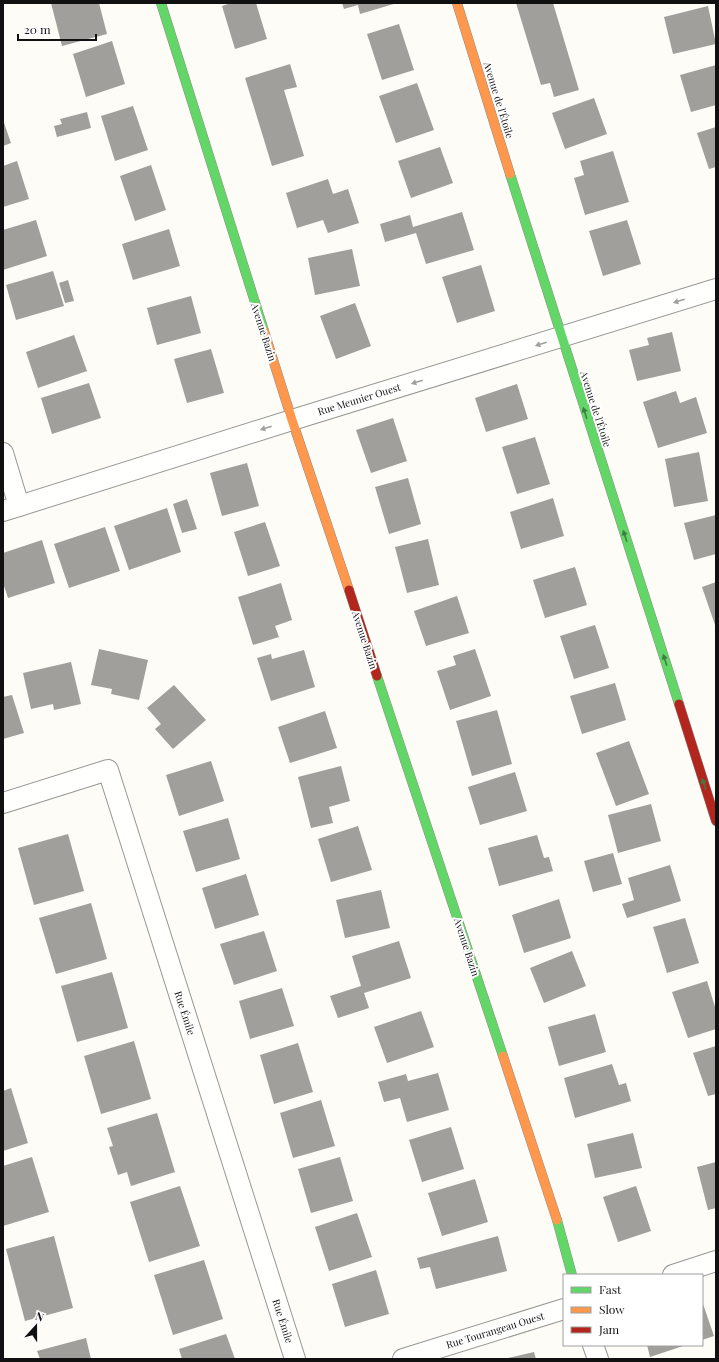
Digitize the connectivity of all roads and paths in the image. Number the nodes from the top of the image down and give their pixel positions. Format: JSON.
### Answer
{"nodes":[{"id":1,"x":160,"y":3,"type":"edge"},
{"id":2,"x":457,"y":3,"type":"edge"},
{"id":3,"x":716,"y":289,"type":"edge"},
{"id":4,"x":561,"y":338,"type":"junction"},
{"id":5,"x":292,"y":420,"type":"junction"},
{"id":6,"x":3,"y":453,"type":"edge"},
{"id":7,"x":11,"y":508,"type":"edge"},
{"id":8,"x":3,"y":803,"type":"edge"},
{"id":9,"x":716,"y":821,"type":"edge"},
{"id":10,"x":716,"y":1261,"type":"edge"},
{"id":11,"x":572,"y":1274,"type":"edge"},
{"id":12,"x":676,"y":1274,"type":"edge"},
{"id":13,"x":563,"y":1309,"type":"edge"},
{"id":14,"x":593,"y":1346,"type":"edge"},
{"id":15,"x":295,"y":1359,"type":"edge"},
{"id":16,"x":403,"y":1359,"type":"edge"},
{"id":17,"x":598,"y":1359,"type":"edge"}],
"edges":[{"from":1,"to":5,"type":"street","name":"Avenue Bazin"},
{"from":2,"to":4,"type":"street","name":"Avenue de l'Étoile"},
{"from":3,"to":4,"type":"street","name":"Rue Meunier Ouest","one_way":true},
{"from":4,"to":5,"type":"street","name":"Rue Meunier Ouest","one_way":true},
{"from":9,"to":4,"type":"street","name":"Avenue de l'Étoile","one_way":true},
{"from":5,"to":7,"type":"street","name":"Rue Meunier Ouest","one_way":true},
{"from":5,"to":11,"type":"street","name":"Avenue Bazin"},
{"from":6,"to":7,"type":"street"},
{"from":8,"to":15,"type":"street","name":"Rue Émile"},
{"from":10,"to":12,"type":"street"},
{"from":13,"to":16,"type":"street","name":"Rue Tourangeau Ouest"},
{"from":14,"to":17,"type":"street"}]}
